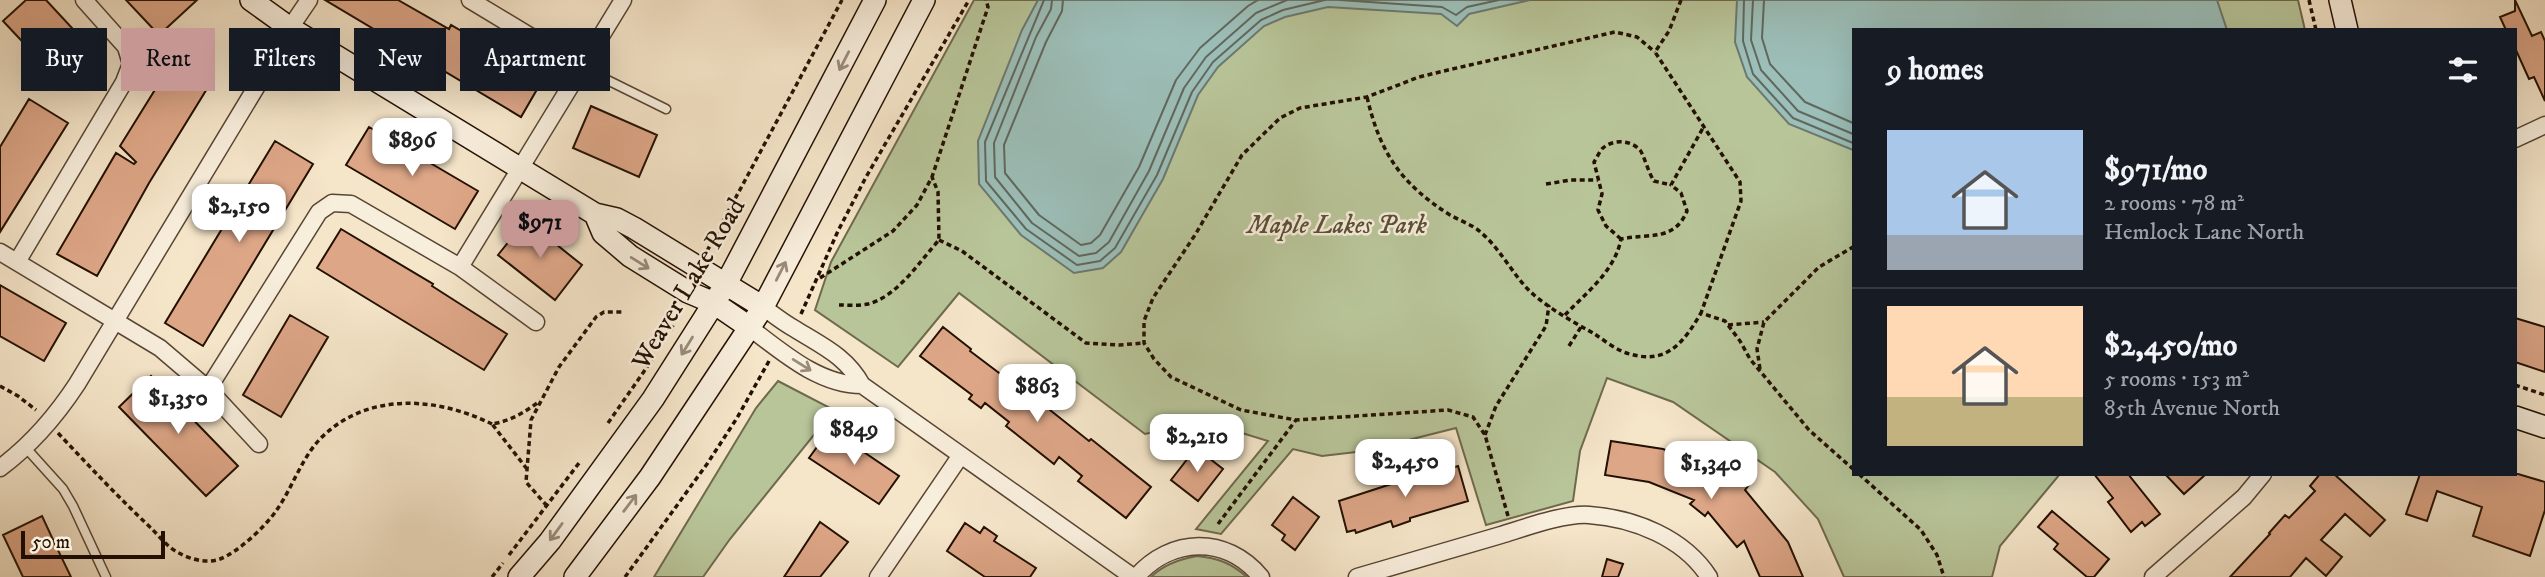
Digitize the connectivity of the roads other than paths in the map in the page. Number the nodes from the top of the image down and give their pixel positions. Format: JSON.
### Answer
{"nodes":[{"id":1,"x":84,"y":0,"type":"edge"},
{"id":2,"x":251,"y":0,"type":"edge"},
{"id":3,"x":309,"y":0,"type":"edge"},
{"id":4,"x":470,"y":0,"type":"edge"},
{"id":5,"x":623,"y":0,"type":"edge"},
{"id":6,"x":875,"y":0,"type":"edge"},
{"id":7,"x":924,"y":0,"type":"edge"},
{"id":8,"x":2340,"y":0,"type":"edge"},
{"id":9,"x":290,"y":28,"type":"joint"},
{"id":10,"x":516,"y":28,"type":"edge"},
{"id":11,"x":605,"y":28,"type":"edge"},
{"id":12,"x":2347,"y":28,"type":"edge"},
{"id":13,"x":340,"y":58,"type":"edge"},
{"id":14,"x":610,"y":81,"type":"edge"},
{"id":15,"x":254,"y":91,"type":"edge"},
{"id":16,"x":567,"y":91,"type":"edge"},
{"id":17,"x":666,"y":109,"type":"dead end"},
{"id":18,"x":2545,"y":125,"type":"edge"},
{"id":19,"x":2517,"y":138,"type":"edge"},
{"id":20,"x":521,"y":168,"type":"junction"},
{"id":21,"x":595,"y":214,"type":"junction"},
{"id":22,"x":0,"y":252,"type":"edge"},
{"id":23,"x":17,"y":262,"type":"junction"},
{"id":24,"x":460,"y":267,"type":"junction"},
{"id":25,"x":726,"y":284,"type":"junction"},
{"id":26,"x":714,"y":303,"type":"junction"},
{"id":27,"x":763,"y":307,"type":"junction"},
{"id":28,"x":115,"y":322,"type":"junction"},
{"id":29,"x":536,"y":322,"type":"dead end"},
{"id":30,"x":749,"y":327,"type":"junction"},
{"id":31,"x":862,"y":385,"type":"junction"},
{"id":32,"x":208,"y":389,"type":"junction"},
{"id":33,"x":2517,"y":418,"type":"edge"},
{"id":34,"x":2545,"y":427,"type":"edge"},
{"id":35,"x":259,"y":444,"type":"dead end"},
{"id":36,"x":26,"y":448,"type":"junction"},
{"id":37,"x":961,"y":455,"type":"junction"},
{"id":38,"x":0,"y":468,"type":"edge"},
{"id":39,"x":2261,"y":476,"type":"edge"},
{"id":40,"x":106,"y":577,"type":"edge"},
{"id":41,"x":519,"y":577,"type":"edge"},
{"id":42,"x":575,"y":577,"type":"edge"},
{"id":43,"x":878,"y":577,"type":"edge"},
{"id":44,"x":1134,"y":577,"type":"edge"},
{"id":45,"x":1261,"y":577,"type":"edge"},
{"id":46,"x":1357,"y":577,"type":"edge"},
{"id":47,"x":1709,"y":577,"type":"edge"},
{"id":48,"x":2153,"y":577,"type":"edge"}],
"edges":[{"from":1,"to":23,"type":"street"},
{"from":2,"to":9,"type":"main road"},
{"from":3,"to":9,"type":"street"},
{"from":4,"to":10,"type":"street"},
{"from":5,"to":11,"type":"street"},
{"from":6,"to":25,"type":"main road","name":"Weaver Lake Road","one_way":true},
{"from":27,"to":7,"type":"main road","one_way":true},
{"from":8,"to":12,"type":"main road"},
{"from":13,"to":20,"type":"main road"},
{"from":14,"to":17,"type":"lane"},
{"from":15,"to":28,"type":"street"},
{"from":16,"to":20,"type":"street"},
{"from":18,"to":19,"type":"street"},
{"from":20,"to":21,"type":"main road"},
{"from":20,"to":24,"type":"street"},
{"from":21,"to":25,"type":"main road"},
{"from":21,"to":26,"type":"main road","one_way":true},
{"from":22,"to":23,"type":"street"},
{"from":23,"to":28,"type":"street"},
{"from":24,"to":29,"type":"street"},
{"from":24,"to":32,"type":"street"},
{"from":25,"to":26,"type":"main road","name":"Weaver Lake Road"},
{"from":25,"to":27,"type":"main road"},
{"from":26,"to":30,"type":"main road"},
{"from":26,"to":41,"type":"main road","name":"Weaver Lake Road","one_way":true},
{"from":27,"to":30,"type":"main road"},
{"from":27,"to":31,"type":"street"},
{"from":28,"to":32,"type":"street"},
{"from":28,"to":36,"type":"street"},
{"from":30,"to":31,"type":"street","one_way":true},
{"from":42,"to":30,"type":"main road","one_way":true},
{"from":31,"to":37,"type":"street"},
{"from":32,"to":35,"type":"street"},
{"from":33,"to":34,"type":"main road"},
{"from":36,"to":38,"type":"street"},
{"from":36,"to":40,"type":"lane"},
{"from":37,"to":43,"type":"street"},
{"from":37,"to":44,"type":"street"},
{"from":39,"to":48,"type":"street"},
{"from":44,"to":45,"type":"street"},
{"from":46,"to":47,"type":"street"}]}
